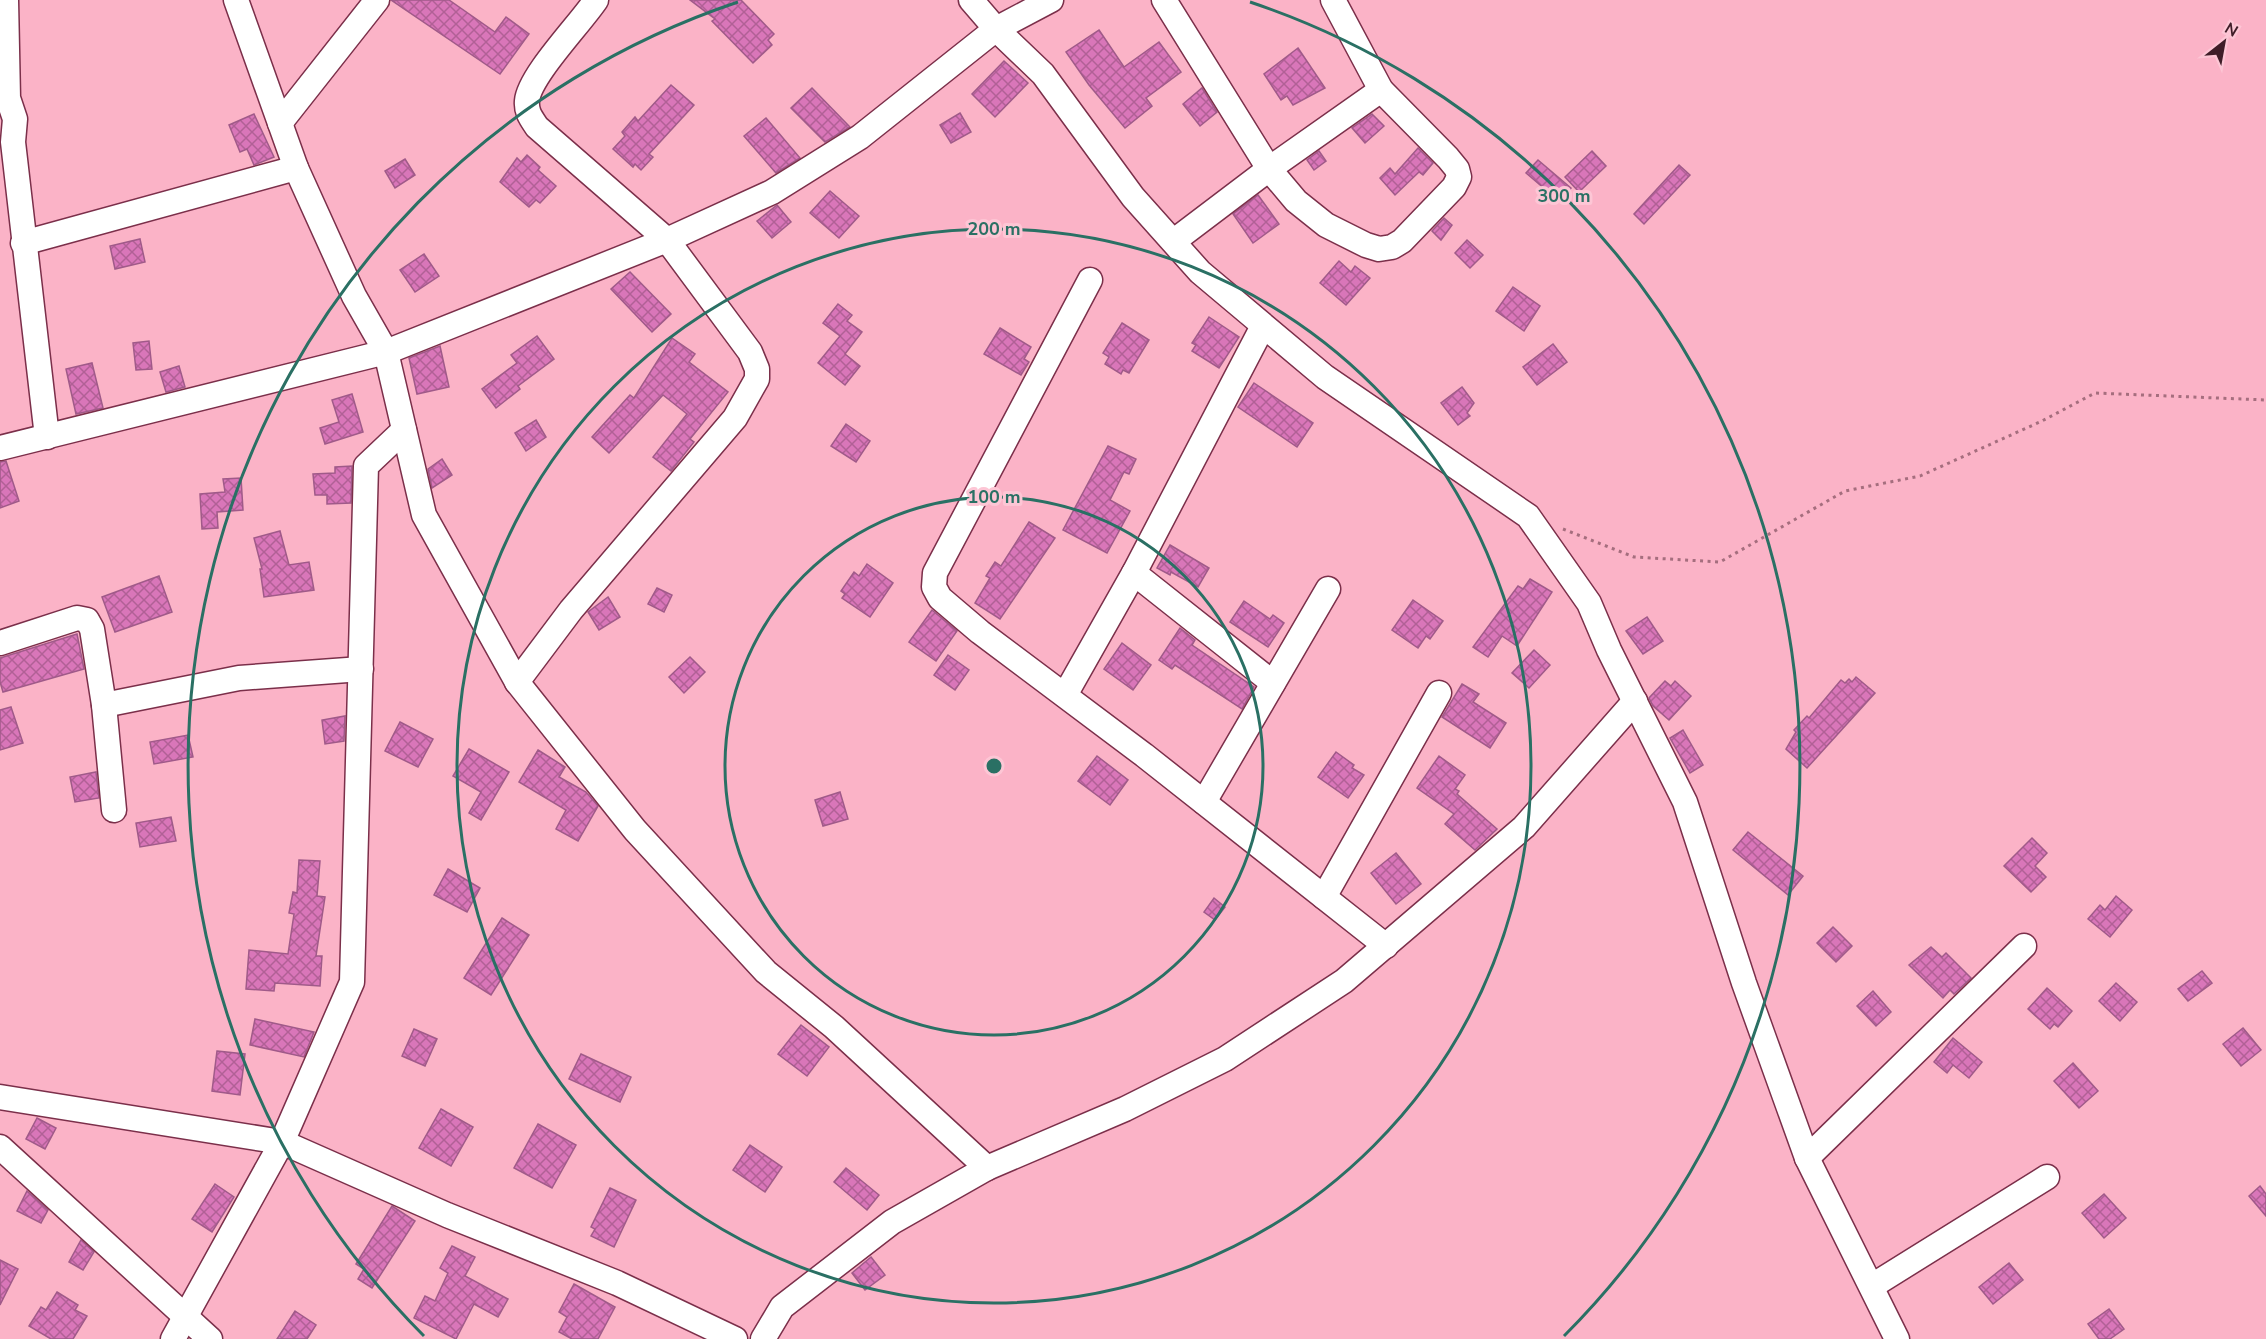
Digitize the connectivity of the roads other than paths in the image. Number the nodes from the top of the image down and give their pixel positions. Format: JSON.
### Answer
{"nodes":[{"id":1,"x":6,"y":0,"type":"edge"},
{"id":2,"x":236,"y":0,"type":"edge"},
{"id":3,"x":377,"y":0,"type":"edge"},
{"id":4,"x":596,"y":0,"type":"edge"},
{"id":5,"x":971,"y":0,"type":"edge"},
{"id":6,"x":1051,"y":0,"type":"edge"},
{"id":7,"x":1164,"y":0,"type":"edge"},
{"id":8,"x":1333,"y":0,"type":"edge"},
{"id":9,"x":996,"y":29,"type":"junction"},
{"id":10,"x":1382,"y":90,"type":"junction"},
{"id":11,"x":280,"y":123,"type":"junction"},
{"id":12,"x":6,"y":143,"type":"edge"},
{"id":13,"x":296,"y":168,"type":"junction"},
{"id":14,"x":1269,"y":169,"type":"junction"},
{"id":15,"x":667,"y":240,"type":"junction"},
{"id":16,"x":1173,"y":241,"type":"junction"},
{"id":17,"x":23,"y":243,"type":"junction"},
{"id":18,"x":1090,"y":280,"type":"dead end"},
{"id":19,"x":1263,"y":326,"type":"junction"},
{"id":20,"x":386,"y":352,"type":"junction"},
{"id":21,"x":404,"y":430,"type":"junction"},
{"id":22,"x":47,"y":437,"type":"junction"},
{"id":23,"x":0,"y":448,"type":"edge"},
{"id":24,"x":1134,"y":573,"type":"junction"},
{"id":25,"x":1328,"y":589,"type":"dead end"},
{"id":26,"x":0,"y":642,"type":"edge"},
{"id":27,"x":361,"y":669,"type":"junction"},
{"id":28,"x":517,"y":681,"type":"junction"},
{"id":29,"x":1273,"y":683,"type":"junction"},
{"id":30,"x":1439,"y":693,"type":"dead end"},
{"id":31,"x":1065,"y":695,"type":"junction"},
{"id":32,"x":1635,"y":701,"type":"junction"},
{"id":33,"x":104,"y":705,"type":"junction"},
{"id":34,"x":1204,"y":802,"type":"junction"},
{"id":35,"x":114,"y":810,"type":"dead end"},
{"id":36,"x":1324,"y":897,"type":"junction"},
{"id":37,"x":1386,"y":946,"type":"junction"},
{"id":38,"x":2024,"y":946,"type":"dead end"},
{"id":39,"x":0,"y":1097,"type":"edge"},
{"id":40,"x":282,"y":1142,"type":"junction"},
{"id":41,"x":0,"y":1146,"type":"edge"},
{"id":42,"x":1807,"y":1158,"type":"junction"},
{"id":43,"x":987,"y":1168,"type":"junction"},
{"id":44,"x":2048,"y":1177,"type":"dead end"},
{"id":45,"x":1872,"y":1286,"type":"junction"},
{"id":46,"x":186,"y":1317,"type":"junction"},
{"id":47,"x":173,"y":1339,"type":"edge"},
{"id":48,"x":210,"y":1339,"type":"edge"},
{"id":49,"x":735,"y":1339,"type":"edge"},
{"id":50,"x":763,"y":1339,"type":"edge"},
{"id":51,"x":1897,"y":1339,"type":"edge"}],
"edges":[{"from":1,"to":12,"type":"street"},
{"from":2,"to":11,"type":"street"},
{"from":3,"to":11,"type":"street"},
{"from":4,"to":15,"type":"street"},
{"from":5,"to":9,"type":"street"},
{"from":6,"to":9,"type":"street"},
{"from":7,"to":14,"type":"street"},
{"from":8,"to":10,"type":"street"},
{"from":9,"to":15,"type":"street"},
{"from":9,"to":16,"type":"street"},
{"from":10,"to":14,"type":"street"},
{"from":10,"to":14,"type":"street"},
{"from":11,"to":13,"type":"street"},
{"from":12,"to":17,"type":"street"},
{"from":13,"to":17,"type":"street"},
{"from":13,"to":20,"type":"street"},
{"from":14,"to":16,"type":"street"},
{"from":15,"to":20,"type":"street"},
{"from":15,"to":28,"type":"street"},
{"from":16,"to":19,"type":"street"},
{"from":17,"to":22,"type":"street"},
{"from":18,"to":31,"type":"street"},
{"from":19,"to":24,"type":"street"},
{"from":19,"to":32,"type":"street"},
{"from":20,"to":21,"type":"street"},
{"from":20,"to":22,"type":"street"},
{"from":21,"to":27,"type":"street"},
{"from":21,"to":28,"type":"street"},
{"from":22,"to":23,"type":"street"},
{"from":24,"to":29,"type":"street"},
{"from":24,"to":31,"type":"street"},
{"from":25,"to":29,"type":"street"},
{"from":26,"to":33,"type":"street"},
{"from":27,"to":33,"type":"street"},
{"from":27,"to":40,"type":"street"},
{"from":28,"to":43,"type":"street"},
{"from":29,"to":34,"type":"street"},
{"from":30,"to":36,"type":"street"},
{"from":31,"to":34,"type":"street"},
{"from":32,"to":37,"type":"street"},
{"from":32,"to":42,"type":"street"},
{"from":33,"to":35,"type":"street"},
{"from":34,"to":36,"type":"street"},
{"from":36,"to":37,"type":"street"},
{"from":37,"to":43,"type":"street"},
{"from":38,"to":42,"type":"street"},
{"from":39,"to":40,"type":"street"},
{"from":40,"to":46,"type":"street"},
{"from":40,"to":49,"type":"street"},
{"from":41,"to":46,"type":"street"},
{"from":42,"to":45,"type":"street"},
{"from":43,"to":50,"type":"street"},
{"from":44,"to":45,"type":"street"},
{"from":45,"to":51,"type":"street"},
{"from":46,"to":47,"type":"street"},
{"from":46,"to":48,"type":"street"}]}
